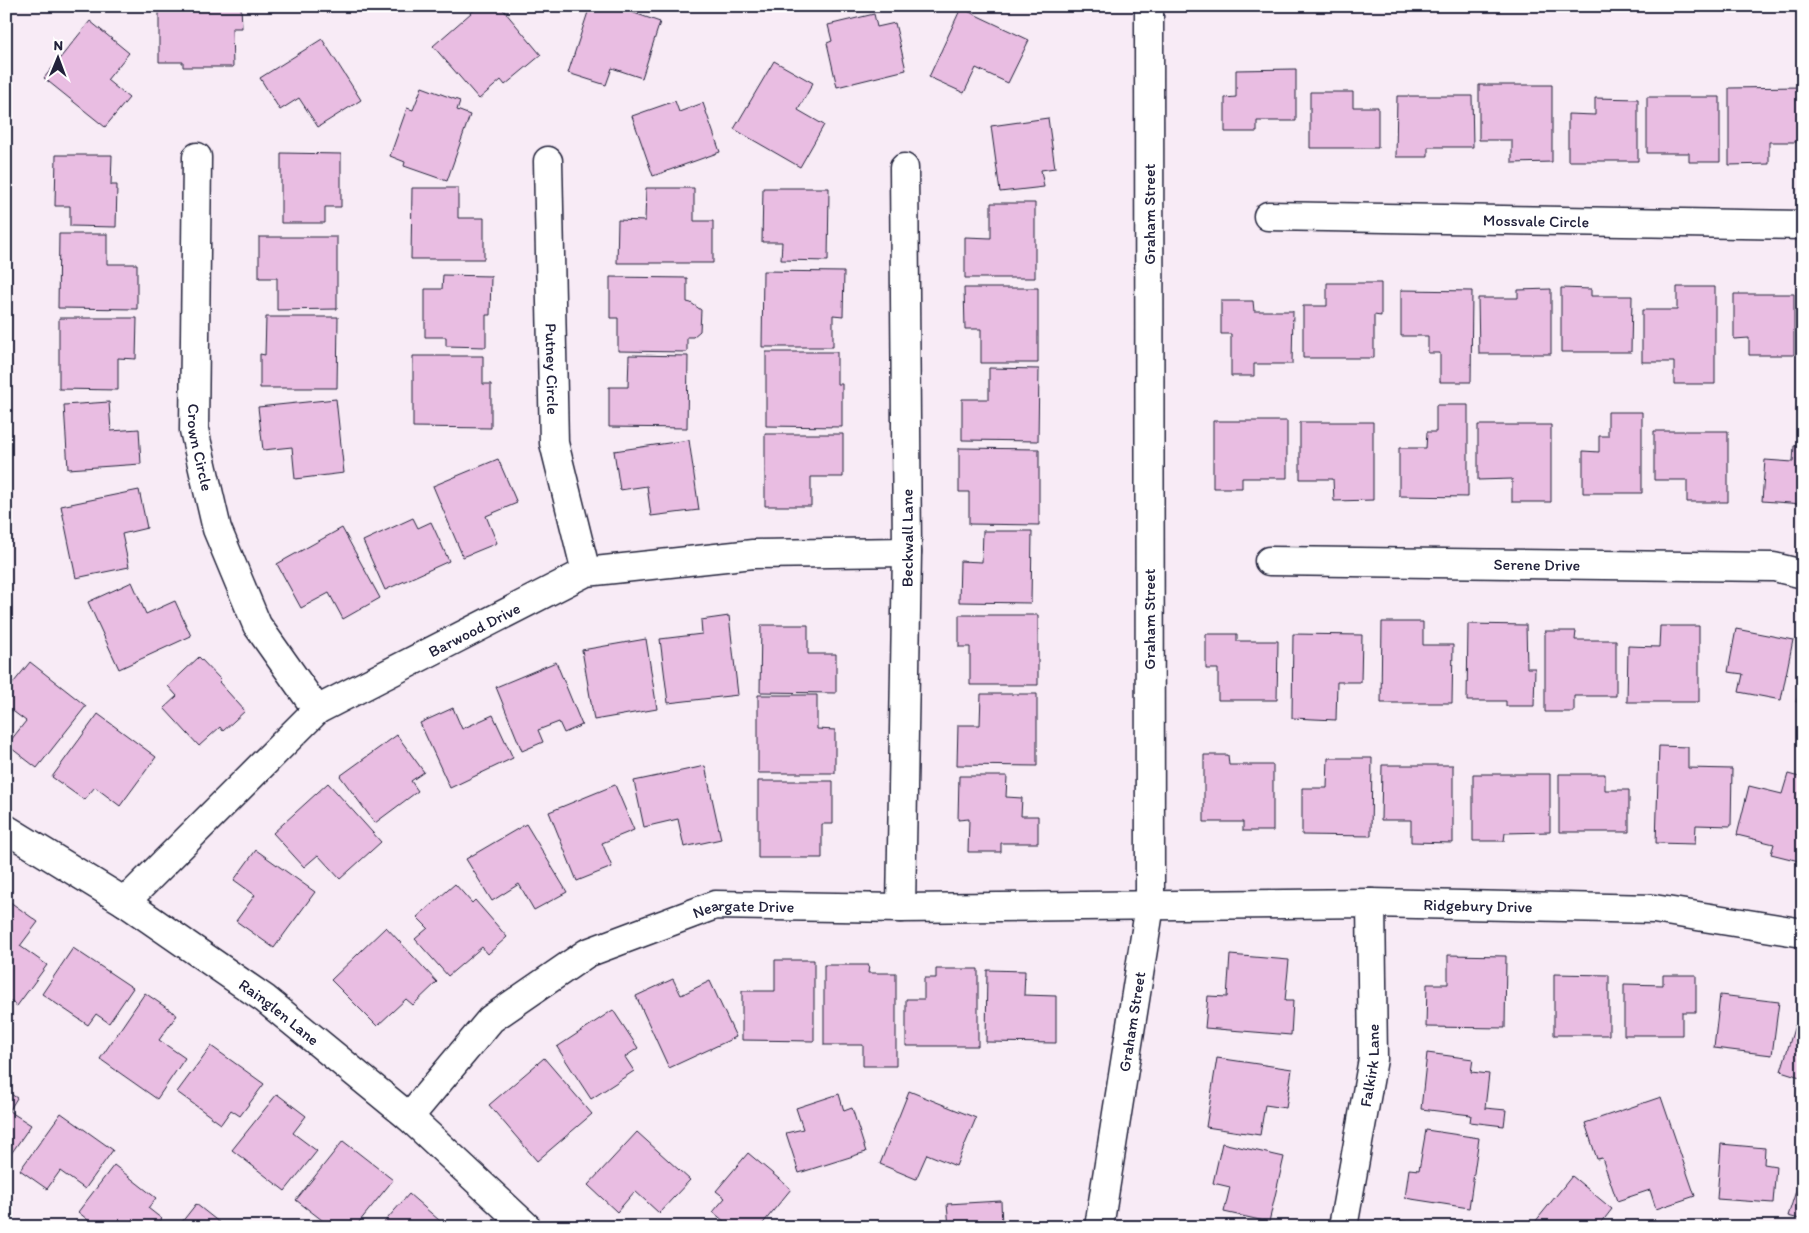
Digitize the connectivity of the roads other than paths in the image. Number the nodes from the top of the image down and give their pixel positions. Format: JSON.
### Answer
{"nodes":[{"id":1,"x":1148,"y":6,"type":"edge"},
{"id":2,"x":197,"y":157,"type":"dead end"},
{"id":3,"x":548,"y":161,"type":"dead end"},
{"id":4,"x":904,"y":168,"type":"dead end"},
{"id":5,"x":1268,"y":216,"type":"dead end"},
{"id":6,"x":1803,"y":225,"type":"edge"},
{"id":7,"x":907,"y":552,"type":"junction"},
{"id":8,"x":1269,"y":561,"type":"dead end"},
{"id":9,"x":586,"y":572,"type":"junction"},
{"id":10,"x":1803,"y":574,"type":"edge"},
{"id":11,"x":318,"y":710,"type":"junction"},
{"id":12,"x":6,"y":830,"type":"edge"},
{"id":13,"x":125,"y":902,"type":"junction"},
{"id":14,"x":1371,"y":903,"type":"junction"},
{"id":15,"x":1150,"y":905,"type":"junction"},
{"id":16,"x":901,"y":908,"type":"junction"},
{"id":17,"x":1803,"y":933,"type":"edge"},
{"id":18,"x":409,"y":1117,"type":"junction"},
{"id":19,"x":527,"y":1227,"type":"edge"},
{"id":20,"x":1098,"y":1227,"type":"edge"},
{"id":21,"x":1343,"y":1227,"type":"edge"}],
"edges":[{"from":1,"to":15,"type":"street","name":"Graham Street"},
{"from":2,"to":11,"type":"street","name":"Crown Circle"},
{"from":3,"to":9,"type":"street","name":"Putney Circle"},
{"from":4,"to":7,"type":"street","name":"Beckwall Lane"},
{"from":5,"to":6,"type":"street","name":"Mossvale Circle"},
{"from":7,"to":9,"type":"street","name":"Barwood Drive"},
{"from":7,"to":16,"type":"street","name":"Beckwall Lane"},
{"from":8,"to":10,"type":"street","name":"Serene Drive"},
{"from":9,"to":11,"type":"street","name":"Barwood Drive"},
{"from":11,"to":13,"type":"street","name":"Barwood Drive"},
{"from":12,"to":13,"type":"street","name":"Rainglen Lane"},
{"from":13,"to":18,"type":"street","name":"Rainglen Lane"},
{"from":14,"to":15,"type":"street","name":"Ridgebury Drive"},
{"from":14,"to":17,"type":"street","name":"Ridgebury Drive"},
{"from":14,"to":21,"type":"street","name":"Falkirk Lane"},
{"from":15,"to":16,"type":"street","name":"Neargate Drive"},
{"from":15,"to":20,"type":"street","name":"Graham Street"},
{"from":16,"to":18,"type":"street","name":"Neargate Drive"},
{"from":18,"to":19,"type":"street","name":"Rainglen Lane"}]}
